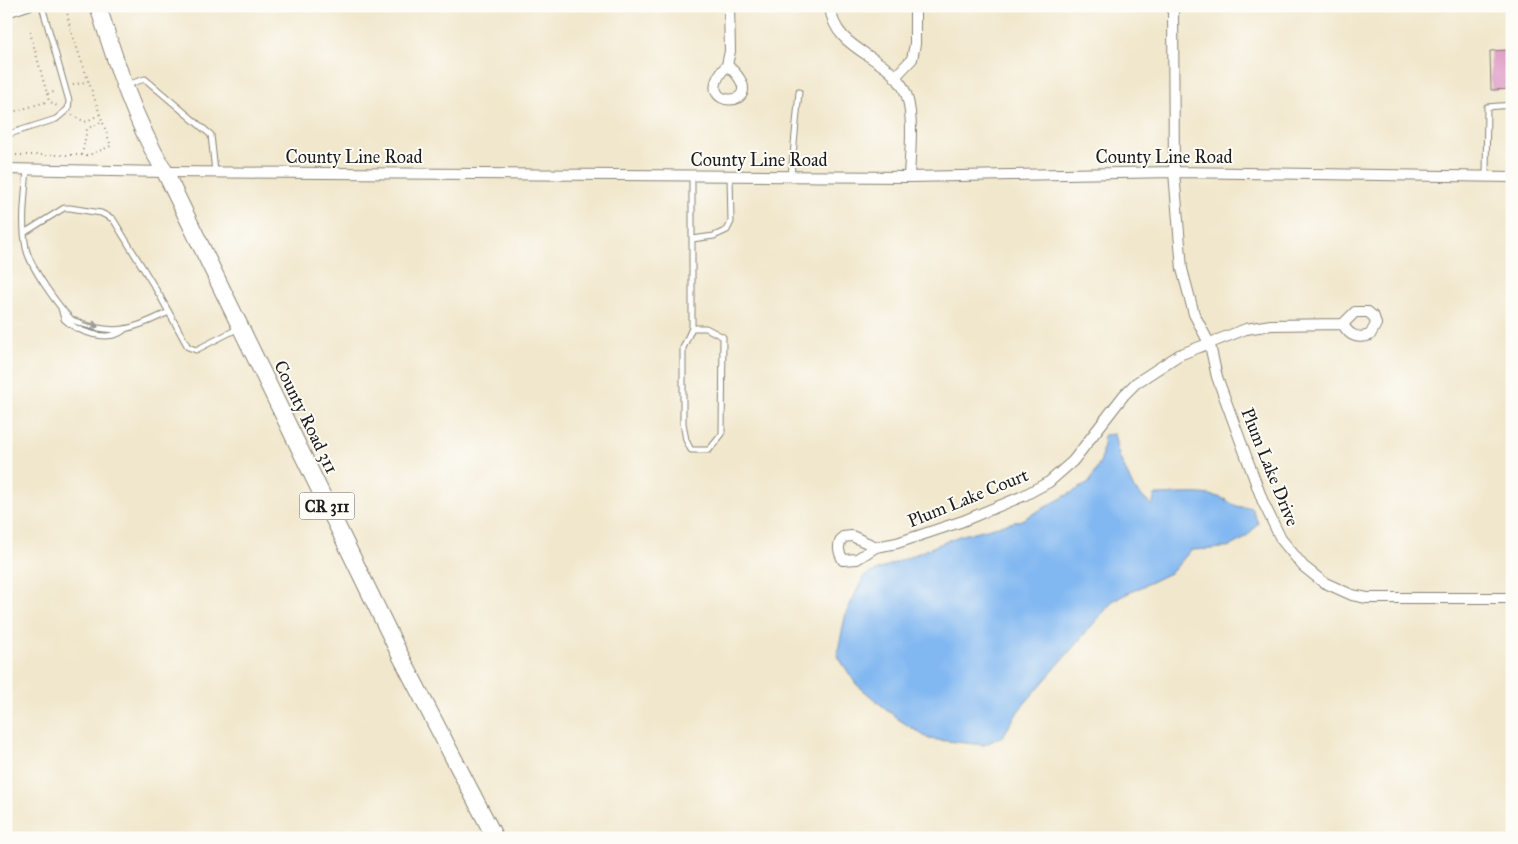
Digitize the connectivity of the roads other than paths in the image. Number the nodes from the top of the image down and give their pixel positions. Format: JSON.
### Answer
{"nodes":[{"id":1,"x":33,"y":6,"type":"edge"},
{"id":2,"x":42,"y":6,"type":"edge"},
{"id":3,"x":98,"y":6,"type":"edge"},
{"id":4,"x":729,"y":6,"type":"edge"},
{"id":5,"x":830,"y":6,"type":"edge"},
{"id":6,"x":915,"y":6,"type":"edge"},
{"id":7,"x":1173,"y":6,"type":"edge"},
{"id":8,"x":6,"y":15,"type":"edge"},
{"id":9,"x":727,"y":65,"type":"dead end"},
{"id":10,"x":896,"y":77,"type":"junction"},
{"id":11,"x":125,"y":85,"type":"junction"},
{"id":12,"x":799,"y":92,"type":"dead end"},
{"id":13,"x":1512,"y":105,"type":"edge"},
{"id":14,"x":6,"y":135,"type":"edge"},
{"id":15,"x":6,"y":169,"type":"edge"},
{"id":16,"x":27,"y":169,"type":"junction"},
{"id":17,"x":165,"y":172,"type":"junction"},
{"id":18,"x":216,"y":172,"type":"junction"},
{"id":19,"x":1174,"y":172,"type":"junction"},
{"id":20,"x":692,"y":175,"type":"junction"},
{"id":21,"x":730,"y":176,"type":"junction"},
{"id":22,"x":791,"y":176,"type":"junction"},
{"id":23,"x":909,"y":177,"type":"junction"},
{"id":24,"x":1486,"y":177,"type":"junction"},
{"id":25,"x":1512,"y":178,"type":"edge"},
{"id":26,"x":24,"y":233,"type":"junction"},
{"id":27,"x":692,"y":238,"type":"junction"},
{"id":28,"x":169,"y":312,"type":"junction"},
{"id":29,"x":1343,"y":324,"type":"dead end"},
{"id":30,"x":240,"y":327,"type":"junction"},
{"id":31,"x":692,"y":328,"type":"junction"},
{"id":32,"x":1210,"y":345,"type":"junction"},
{"id":33,"x":876,"y":547,"type":"dead end"},
{"id":34,"x":1512,"y":598,"type":"edge"},
{"id":35,"x":495,"y":838,"type":"edge"}],
"edges":[{"from":1,"to":8,"type":"lane"},
{"from":2,"to":14,"type":"lane"},
{"from":3,"to":11,"type":"main road","name":"County Road 311"},
{"from":4,"to":9,"type":"street"},
{"from":5,"to":10,"type":"street"},
{"from":6,"to":10,"type":"street"},
{"from":7,"to":19,"type":"street","name":"Plum Lake Drive"},
{"from":10,"to":23,"type":"street"},
{"from":11,"to":17,"type":"main road","name":"County Road 311"},
{"from":11,"to":18,"type":"lane"},
{"from":12,"to":22,"type":"lane"},
{"from":13,"to":24,"type":"lane"},
{"from":15,"to":16,"type":"street","name":"County Line Road"},
{"from":16,"to":17,"type":"street","name":"County Line Road"},
{"from":16,"to":26,"type":"lane"},
{"from":17,"to":18,"type":"street","name":"County Line Road"},
{"from":17,"to":30,"type":"main road","name":"County Road 311","number":"CR 311"},
{"from":18,"to":20,"type":"street","name":"County Line Road"},
{"from":19,"to":23,"type":"street","name":"County Line Road"},
{"from":19,"to":24,"type":"street","name":"County Line Road"},
{"from":19,"to":32,"type":"street","name":"Plum Lake Drive"},
{"from":20,"to":21,"type":"street","name":"County Line Road"},
{"from":20,"to":27,"type":"lane"},
{"from":21,"to":22,"type":"street","name":"County Line Road"},
{"from":21,"to":27,"type":"lane"},
{"from":22,"to":23,"type":"street","name":"County Line Road"},
{"from":24,"to":25,"type":"street","name":"County Line Road"},
{"from":26,"to":28,"type":"lane","one_way":true},
{"from":26,"to":28,"type":"lane"},
{"from":27,"to":31,"type":"lane"},
{"from":28,"to":30,"type":"lane"},
{"from":29,"to":32,"type":"street","name":"Plum Lake Court"},
{"from":30,"to":35,"type":"main road","name":"County Road 311","number":"CR 311"},
{"from":31,"to":31,"type":"lane"},
{"from":32,"to":33,"type":"street","name":"Plum Lake Court"},
{"from":32,"to":34,"type":"street","name":"Plum Lake Drive"}]}
